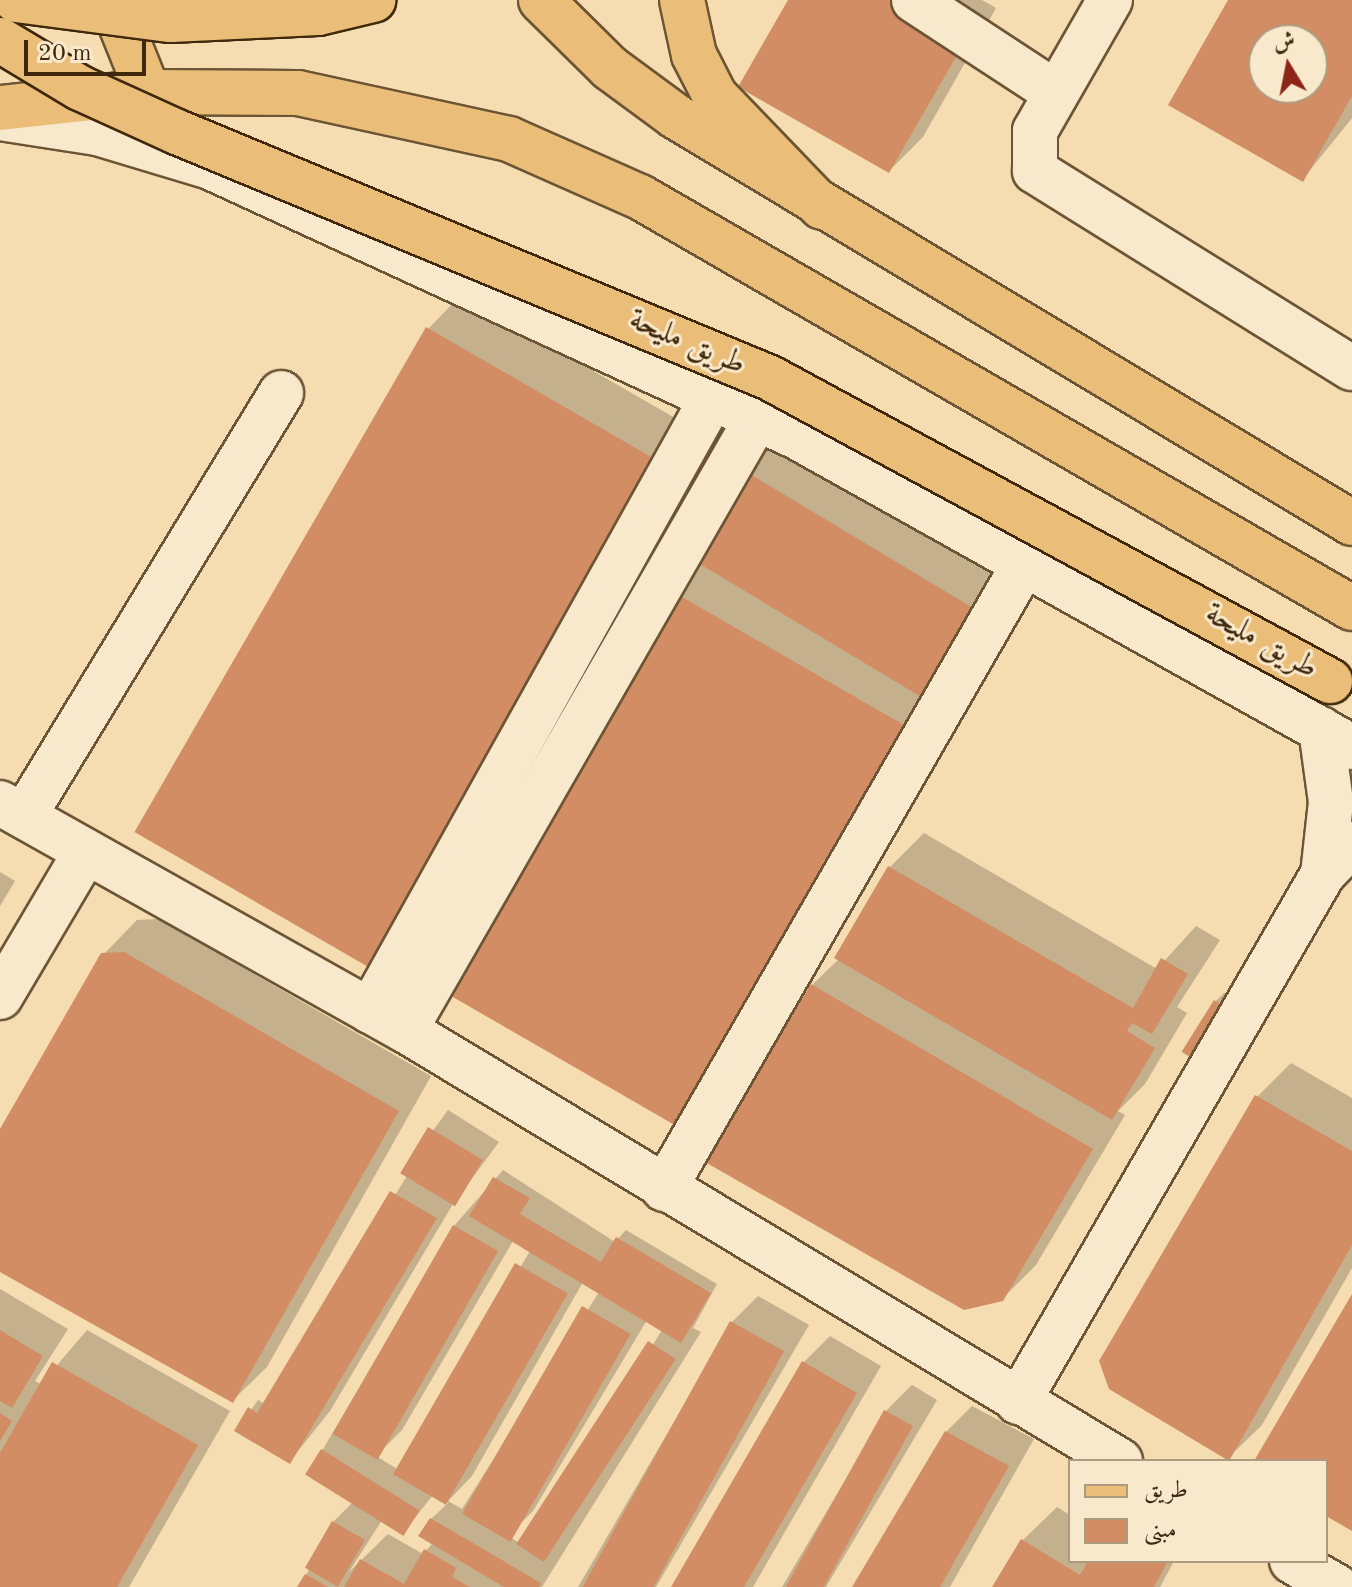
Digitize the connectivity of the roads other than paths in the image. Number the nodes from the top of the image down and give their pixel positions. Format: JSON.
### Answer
{"nodes":[{"id":1,"x":16,"y":0,"type":"edge"},
{"id":2,"x":111,"y":0,"type":"edge"},
{"id":3,"x":373,"y":0,"type":"edge"},
{"id":4,"x":541,"y":0,"type":"edge"},
{"id":5,"x":682,"y":0,"type":"edge"},
{"id":6,"x":914,"y":0,"type":"edge"},
{"id":7,"x":1110,"y":0,"type":"edge"},
{"id":8,"x":0,"y":40,"type":"edge"},
{"id":9,"x":148,"y":92,"type":"junction"},
{"id":10,"x":1056,"y":93,"type":"junction"},
{"id":11,"x":0,"y":108,"type":"edge"},
{"id":12,"x":0,"y":118,"type":"edge"},
{"id":13,"x":822,"y":207,"type":"junction"},
{"id":14,"x":1352,"y":368,"type":"edge"},
{"id":15,"x":281,"y":393,"type":"dead end"},
{"id":16,"x":712,"y":398,"type":"junction"},
{"id":17,"x":757,"y":418,"type":"junction"},
{"id":18,"x":1352,"y":523,"type":"edge"},
{"id":19,"x":1023,"y":566,"type":"junction"},
{"id":20,"x":1352,"y":608,"type":"edge"},
{"id":21,"x":1352,"y":693,"type":"edge"},
{"id":22,"x":1336,"y":738,"type":"edge"},
{"id":23,"x":12,"y":809,"type":"edge"},
{"id":24,"x":85,"y":853,"type":"junction"},
{"id":25,"x":1337,"y":859,"type":"edge"},
{"id":26,"x":0,"y":997,"type":"edge"},
{"id":27,"x":387,"y":1021,"type":"junction"},
{"id":28,"x":664,"y":1189,"type":"junction"},
{"id":29,"x":1018,"y":1402,"type":"junction"},
{"id":30,"x":1117,"y":1459,"type":"edge"},
{"id":31,"x":1295,"y":1563,"type":"edge"},
{"id":32,"x":1337,"y":1587,"type":"edge"}],
"edges":[{"from":1,"to":3,"type":"main road","bridge":true},
{"from":2,"to":9,"type":"main road"},
{"from":4,"to":13,"type":"main road"},
{"from":5,"to":13,"type":"main road"},
{"from":6,"to":10,"type":"street"},
{"from":7,"to":10,"type":"street"},
{"from":8,"to":21,"type":"main road","name":"طريق مليحة","bridge":true},
{"from":9,"to":11,"type":"main road"},
{"from":9,"to":20,"type":"main road"},
{"from":10,"to":14,"type":"street"},
{"from":12,"to":16,"type":"street"},
{"from":13,"to":18,"type":"main road"},
{"from":15,"to":23,"type":"street"},
{"from":16,"to":17,"type":"street"},
{"from":16,"to":27,"type":"street"},
{"from":17,"to":19,"type":"street"},
{"from":17,"to":27,"type":"street"},
{"from":19,"to":22,"type":"street"},
{"from":19,"to":28,"type":"street"},
{"from":22,"to":25,"type":"street"},
{"from":23,"to":24,"type":"street"},
{"from":24,"to":26,"type":"street"},
{"from":24,"to":27,"type":"street"},
{"from":25,"to":29,"type":"street"},
{"from":27,"to":28,"type":"street"},
{"from":28,"to":29,"type":"street"},
{"from":29,"to":30,"type":"street"},
{"from":31,"to":32,"type":"street"}]}
